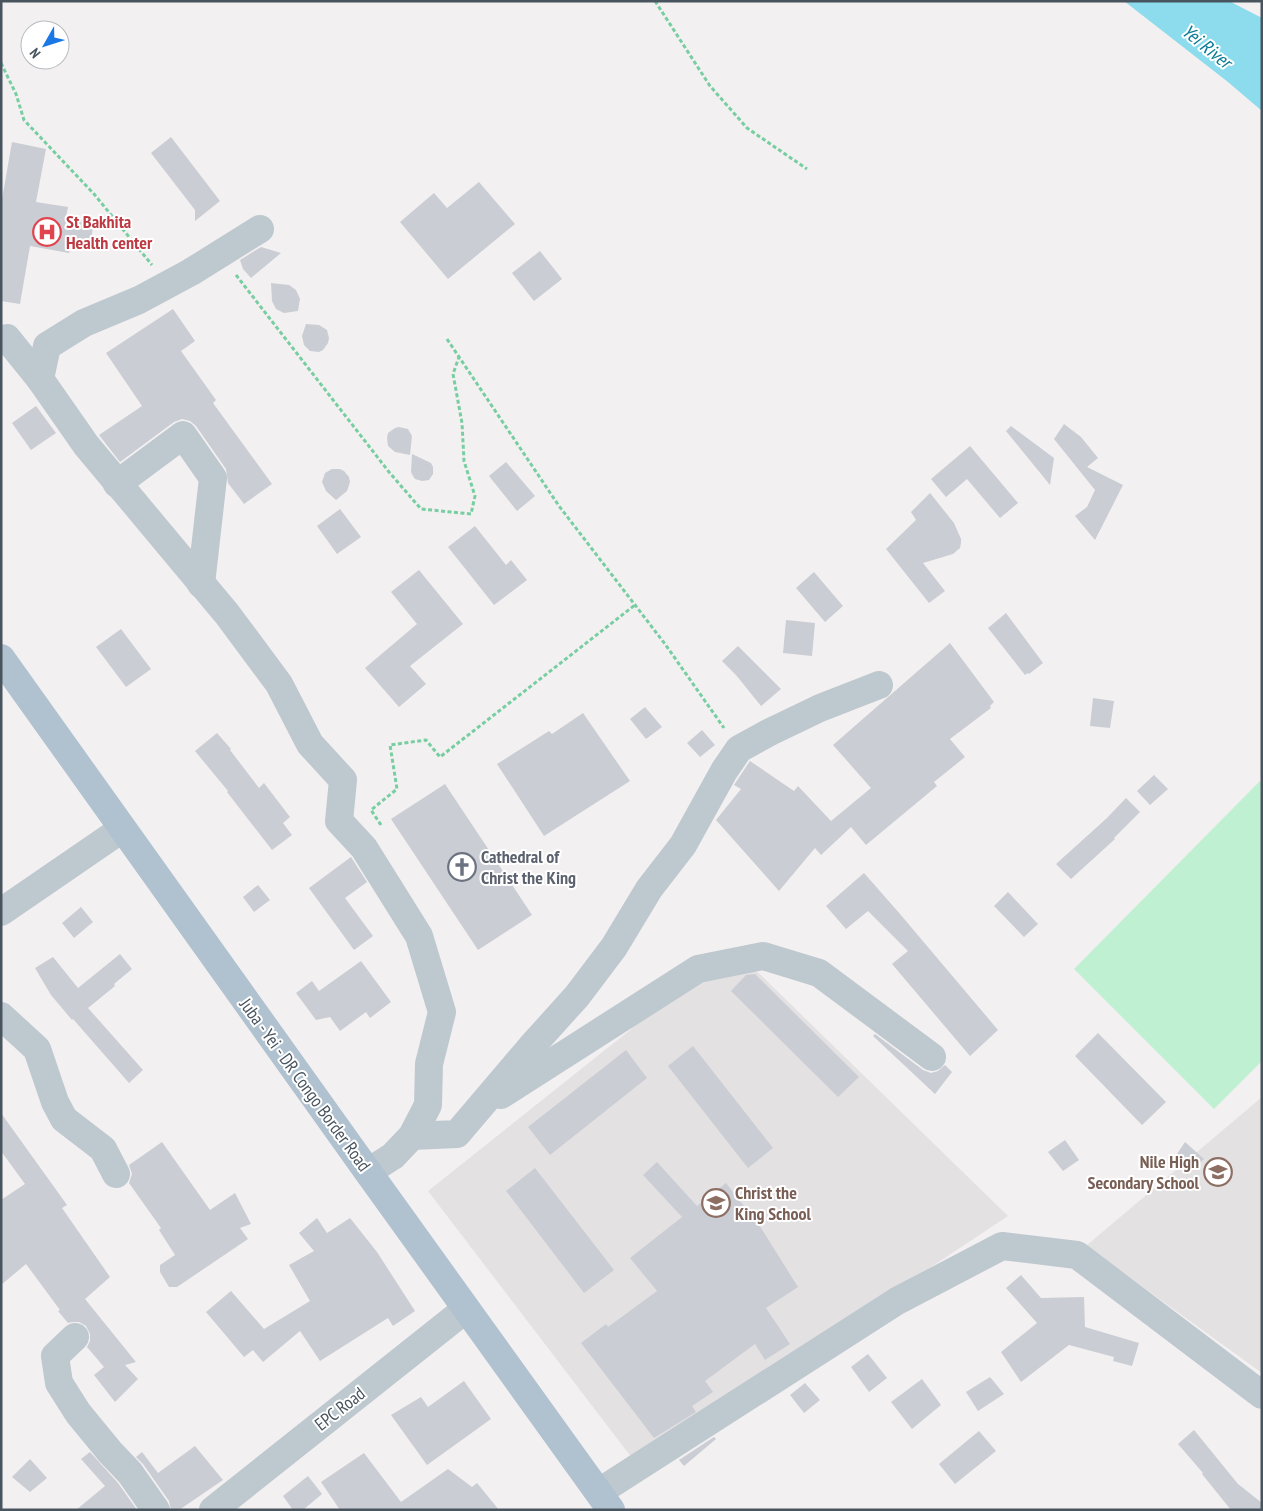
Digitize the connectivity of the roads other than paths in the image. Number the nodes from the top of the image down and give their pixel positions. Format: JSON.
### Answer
{"nodes":[{"id":1,"x":260,"y":229,"type":"dead end"},
{"id":2,"x":7,"y":338,"type":"dead end"},
{"id":3,"x":40,"y":379,"type":"junction"},
{"id":4,"x":117,"y":484,"type":"junction"},
{"id":5,"x":201,"y":584,"type":"junction"},
{"id":6,"x":1,"y":658,"type":"edge"},
{"id":7,"x":879,"y":685,"type":"dead end"},
{"id":8,"x":122,"y":829,"type":"junction"},
{"id":9,"x":1,"y":912,"type":"edge"},
{"id":10,"x":1,"y":1016,"type":"edge"},
{"id":11,"x":932,"y":1057,"type":"dead end"},
{"id":12,"x":478,"y":1110,"type":"junction"},
{"id":13,"x":412,"y":1136,"type":"junction"},
{"id":14,"x":368,"y":1172,"type":"junction"},
{"id":15,"x":116,"y":1174,"type":"dead end"},
{"id":16,"x":466,"y":1309,"type":"junction"},
{"id":17,"x":75,"y":1337,"type":"dead end"},
{"id":18,"x":1262,"y":1395,"type":"edge"},
{"id":19,"x":605,"y":1501,"type":"edge"},
{"id":20,"x":156,"y":1510,"type":"edge"},
{"id":21,"x":213,"y":1510,"type":"edge"}],
"edges":[{"from":1,"to":3,"type":"street"},
{"from":2,"to":3,"type":"street"},
{"from":3,"to":4,"type":"street"},
{"from":4,"to":5,"type":"street"},
{"from":4,"to":5,"type":"street"},
{"from":5,"to":13,"type":"street"},
{"from":6,"to":8,"type":"main road","name":"Juba - Yei - DR Congo Border Road"},
{"from":7,"to":12,"type":"street"},
{"from":8,"to":9,"type":"street"},
{"from":8,"to":14,"type":"main road","name":"Juba - Yei - DR Congo Border Road"},
{"from":10,"to":15,"type":"street"},
{"from":11,"to":12,"type":"street"},
{"from":12,"to":13,"type":"street"},
{"from":13,"to":14,"type":"street"},
{"from":14,"to":16,"type":"main road","name":"Juba - Yei - DR Congo Border Road"},
{"from":16,"to":19,"type":"main road","name":"Juba - Yei - DR Congo Border Road"},
{"from":16,"to":21,"type":"street","name":"EPC Road"},
{"from":17,"to":20,"type":"street"},
{"from":18,"to":19,"type":"street"}]}
